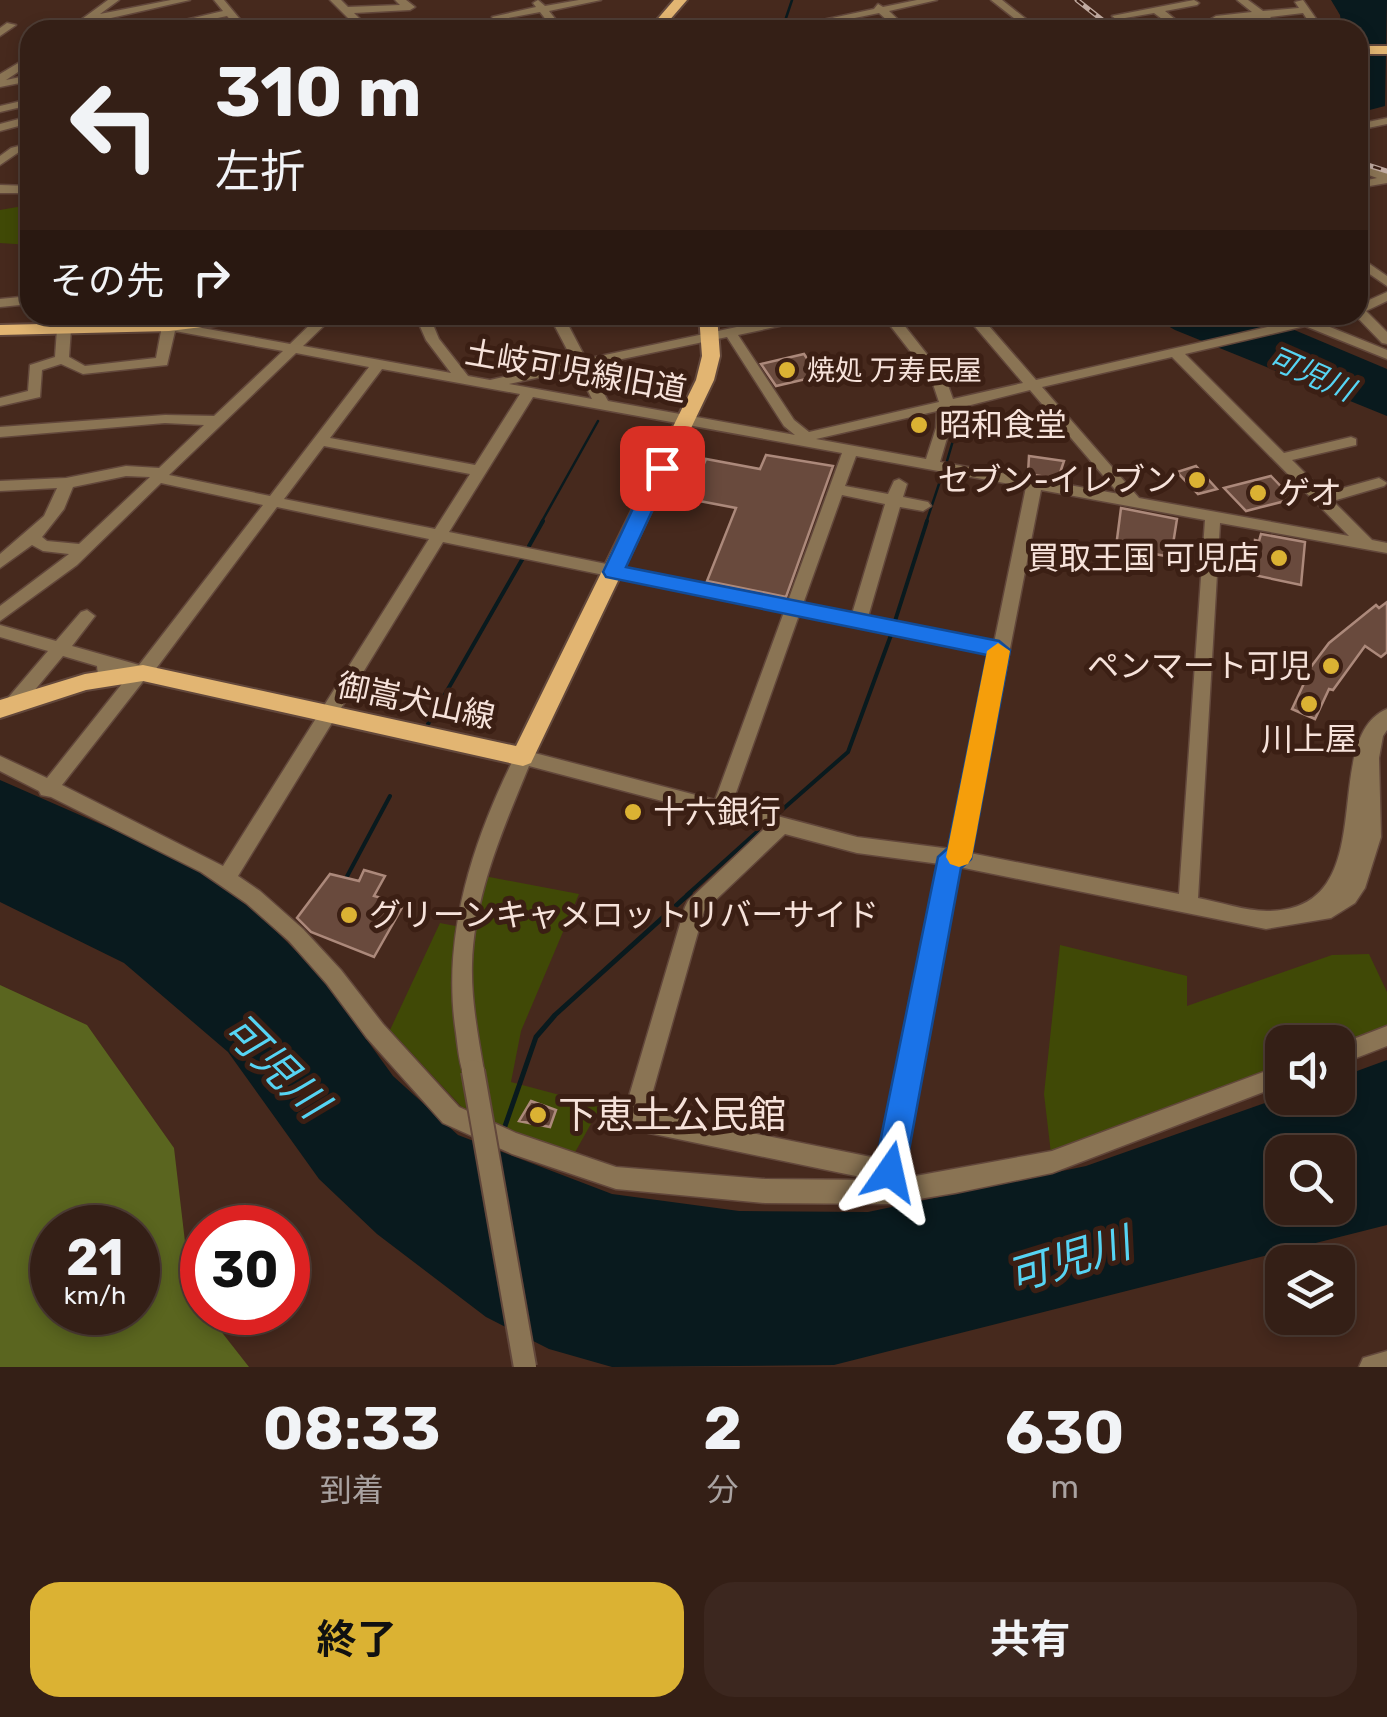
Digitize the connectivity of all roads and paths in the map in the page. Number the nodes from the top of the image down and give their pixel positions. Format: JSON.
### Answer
{"nodes":[{"id":1,"x":114,"y":0,"type":"edge"},
{"id":2,"x":185,"y":0,"type":"edge"},
{"id":3,"x":219,"y":0,"type":"edge"},
{"id":4,"x":335,"y":0,"type":"edge"},
{"id":5,"x":400,"y":0,"type":"edge"},
{"id":6,"x":596,"y":0,"type":"edge"},
{"id":7,"x":681,"y":0,"type":"edge"},
{"id":8,"x":871,"y":0,"type":"edge"},
{"id":9,"x":931,"y":0,"type":"edge"},
{"id":10,"x":996,"y":0,"type":"edge"},
{"id":11,"x":1242,"y":0,"type":"edge"},
{"id":12,"x":1298,"y":0,"type":"edge"},
{"id":13,"x":515,"y":2,"type":"dead end"},
{"id":14,"x":1192,"y":2,"type":"edge"},
{"id":15,"x":540,"y":5,"type":"edge"},
{"id":16,"x":346,"y":10,"type":"junction"},
{"id":17,"x":882,"y":10,"type":"junction"},
{"id":18,"x":1156,"y":10,"type":"junction"},
{"id":19,"x":1306,"y":10,"type":"junction"},
{"id":20,"x":230,"y":12,"type":"junction"},
{"id":21,"x":1262,"y":14,"type":"junction"},
{"id":22,"x":87,"y":20,"type":"joint"},
{"id":23,"x":194,"y":20,"type":"edge"},
{"id":24,"x":236,"y":20,"type":"edge"},
{"id":25,"x":356,"y":20,"type":"edge"},
{"id":26,"x":499,"y":20,"type":"edge"},
{"id":27,"x":663,"y":20,"type":"edge"},
{"id":28,"x":832,"y":20,"type":"edge"},
{"id":29,"x":893,"y":20,"type":"edge"},
{"id":30,"x":1022,"y":20,"type":"edge"},
{"id":31,"x":1122,"y":20,"type":"edge"},
{"id":32,"x":1170,"y":20,"type":"edge"},
{"id":33,"x":1216,"y":20,"type":"joint"},
{"id":34,"x":1269,"y":20,"type":"edge"},
{"id":35,"x":1312,"y":20,"type":"edge"},
{"id":36,"x":11,"y":25,"type":"dead end"},
{"id":37,"x":0,"y":33,"type":"edge"},
{"id":38,"x":20,"y":67,"type":"edge"},
{"id":39,"x":0,"y":82,"type":"edge"},
{"id":40,"x":1368,"y":320,"type":"edge"},
{"id":41,"x":41,"y":325,"type":"edge"},
{"id":42,"x":65,"y":325,"type":"edge"},
{"id":43,"x":162,"y":325,"type":"edge"},
{"id":44,"x":177,"y":325,"type":"edge"},
{"id":45,"x":318,"y":325,"type":"edge"},
{"id":46,"x":426,"y":325,"type":"edge"},
{"id":47,"x":561,"y":325,"type":"edge"},
{"id":48,"x":897,"y":325,"type":"edge"},
{"id":49,"x":980,"y":325,"type":"edge"},
{"id":50,"x":1280,"y":325,"type":"edge"},
{"id":51,"x":1306,"y":325,"type":"edge"},
{"id":52,"x":169,"y":326,"type":"junction"},
{"id":53,"x":716,"y":327,"type":"edge"},
{"id":54,"x":0,"y":330,"type":"edge"},
{"id":55,"x":1387,"y":340,"type":"edge"},
{"id":56,"x":295,"y":348,"type":"junction"},
{"id":57,"x":1181,"y":352,"type":"junction"},
{"id":58,"x":1387,"y":354,"type":"edge"},
{"id":59,"x":62,"y":359,"type":"junction"},
{"id":60,"x":580,"y":362,"type":"junction"},
{"id":61,"x":379,"y":364,"type":"junction"},
{"id":62,"x":463,"y":379,"type":"junction"},
{"id":63,"x":492,"y":384,"type":"junction"},
{"id":64,"x":1035,"y":386,"type":"junction"},
{"id":65,"x":529,"y":391,"type":"junction"},
{"id":66,"x":0,"y":402,"type":"edge"},
{"id":67,"x":602,"y":404,"type":"junction"},
{"id":68,"x":946,"y":406,"type":"junction"},
{"id":69,"x":686,"y":419,"type":"junction"},
{"id":70,"x":218,"y":420,"type":"junction"},
{"id":71,"x":854,"y":427,"type":"junction"},
{"id":72,"x":0,"y":432,"type":"edge"},
{"id":73,"x":801,"y":438,"type":"junction"},
{"id":74,"x":320,"y":440,"type":"junction"},
{"id":75,"x":1351,"y":442,"type":"dead end"},
{"id":76,"x":848,"y":448,"type":"junction"},
{"id":77,"x":1282,"y":458,"type":"junction"},
{"id":78,"x":932,"y":463,"type":"junction"},
{"id":79,"x":480,"y":471,"type":"junction"},
{"id":80,"x":161,"y":476,"type":"junction"},
{"id":81,"x":1035,"y":482,"type":"junction"},
{"id":82,"x":66,"y":483,"type":"junction"},
{"id":83,"x":1379,"y":483,"type":"dead end"},
{"id":84,"x":0,"y":486,"type":"edge"},
{"id":85,"x":836,"y":489,"type":"junction"},
{"id":86,"x":896,"y":493,"type":"junction"},
{"id":87,"x":1322,"y":498,"type":"junction"},
{"id":88,"x":272,"y":500,"type":"junction"},
{"id":89,"x":1134,"y":500,"type":"junction"},
{"id":90,"x":922,"y":506,"type":"dead end"},
{"id":91,"x":1212,"y":516,"type":"junction"},
{"id":92,"x":438,"y":536,"type":"junction"},
{"id":93,"x":34,"y":538,"type":"junction"},
{"id":94,"x":1366,"y":543,"type":"junction"},
{"id":95,"x":1387,"y":548,"type":"edge"},
{"id":96,"x":82,"y":550,"type":"junction"},
{"id":97,"x":0,"y":562,"type":"edge"},
{"id":98,"x":614,"y":572,"type":"junction"},
{"id":99,"x":794,"y":607,"type":"junction"},
{"id":100,"x":0,"y":615,"type":"edge"},
{"id":101,"x":86,"y":616,"type":"dead end"},
{"id":102,"x":858,"y":620,"type":"junction"},
{"id":103,"x":0,"y":632,"type":"edge"},
{"id":104,"x":56,"y":650,"type":"junction"},
{"id":105,"x":999,"y":650,"type":"junction"},
{"id":106,"x":104,"y":670,"type":"junction"},
{"id":107,"x":142,"y":673,"type":"junction"},
{"id":108,"x":6,"y":707,"type":"edge"},
{"id":109,"x":328,"y":715,"type":"junction"},
{"id":110,"x":1387,"y":716,"type":"edge"},
{"id":111,"x":523,"y":757,"type":"junction"},
{"id":112,"x":0,"y":763,"type":"edge"},
{"id":113,"x":48,"y":790,"type":"junction"},
{"id":114,"x":720,"y":810,"type":"junction"},
{"id":115,"x":778,"y":827,"type":"junction"},
{"id":116,"x":955,"y":858,"type":"junction"},
{"id":117,"x":226,"y":878,"type":"junction"},
{"id":118,"x":1188,"y":906,"type":"junction"},
{"id":119,"x":1387,"y":1036,"type":"edge"},
{"id":120,"x":1355,"y":1048,"type":"edge"},
{"id":121,"x":1265,"y":1082,"type":"edge"},
{"id":122,"x":1387,"y":1364,"type":"edge"},
{"id":123,"x":525,"y":1367,"type":"edge"},
{"id":124,"x":1372,"y":1367,"type":"edge"}],
"edges":[{"from":1,"to":22,"type":"street"},
{"from":2,"to":22,"type":"street"},
{"from":3,"to":20,"type":"street"},
{"from":4,"to":16,"type":"street"},
{"from":5,"to":16,"type":"street"},
{"from":6,"to":15,"type":"street"},
{"from":7,"to":27,"type":"main road"},
{"from":8,"to":17,"type":"street"},
{"from":9,"to":17,"type":"street"},
{"from":10,"to":30,"type":"street"},
{"from":11,"to":21,"type":"street"},
{"from":12,"to":19,"type":"street"},
{"from":13,"to":15,"type":"street"},
{"from":14,"to":18,"type":"street"},
{"from":14,"to":33,"type":"street"},
{"from":15,"to":26,"type":"street"},
{"from":16,"to":25,"type":"street"},
{"from":17,"to":28,"type":"street"},
{"from":17,"to":29,"type":"street"},
{"from":18,"to":31,"type":"street"},
{"from":18,"to":32,"type":"street"},
{"from":19,"to":21,"type":"street"},
{"from":19,"to":35,"type":"street"},
{"from":20,"to":23,"type":"street"},
{"from":20,"to":24,"type":"street"},
{"from":21,"to":33,"type":"street"},
{"from":21,"to":34,"type":"street"},
{"from":36,"to":37,"type":"street"},
{"from":38,"to":39,"type":"street"},
{"from":40,"to":55,"type":"street"},
{"from":41,"to":54,"type":"main road"},
{"from":42,"to":59,"type":"street"},
{"from":43,"to":52,"type":"main road"},
{"from":44,"to":52,"type":"main road"},
{"from":45,"to":56,"type":"street"},
{"from":46,"to":62,"type":"street"},
{"from":47,"to":60,"type":"street"},
{"from":48,"to":68,"type":"street"},
{"from":49,"to":64,"type":"street"},
{"from":50,"to":57,"type":"street","name":"土岐可児線旧道"},
{"from":51,"to":58,"type":"street"},
{"from":52,"to":56,"type":"street","name":"土岐可児線旧道"},
{"from":52,"to":59,"type":"street"},
{"from":53,"to":60,"type":"street"},
{"from":53,"to":69,"type":"main road","name":"御嵩犬山線"},
{"from":53,"to":73,"type":"street"},
{"from":56,"to":61,"type":"street","name":"土岐可児線旧道"},
{"from":56,"to":70,"type":"street"},
{"from":57,"to":64,"type":"street","name":"土岐可児線旧道"},
{"from":57,"to":77,"type":"street"},
{"from":59,"to":66,"type":"street"},
{"from":60,"to":63,"type":"street"},
{"from":60,"to":67,"type":"street"},
{"from":61,"to":62,"type":"street","name":"土岐可児線旧道"},
{"from":61,"to":74,"type":"street"},
{"from":62,"to":63,"type":"street","name":"土岐可児線旧道"},
{"from":63,"to":65,"type":"street","name":"土岐可児線旧道"},
{"from":64,"to":68,"type":"street","name":"土岐可児線旧道"},
{"from":64,"to":89,"type":"street"},
{"from":65,"to":67,"type":"street","name":"土岐可児線旧道"},
{"from":65,"to":79,"type":"street"},
{"from":67,"to":69,"type":"street","name":"土岐可児線旧道"},
{"from":68,"to":71,"type":"street","name":"土岐可児線旧道"},
{"from":68,"to":78,"type":"street"},
{"from":69,"to":73,"type":"street","name":"土岐可児線旧道"},
{"from":69,"to":98,"type":"main road","name":"御嵩犬山線"},
{"from":70,"to":72,"type":"street"},
{"from":70,"to":80,"type":"street"},
{"from":71,"to":73,"type":"street","name":"土岐可児線旧道"},
{"from":71,"to":76,"type":"street"},
{"from":73,"to":76,"type":"street","name":"土岐可児線旧道"},
{"from":74,"to":79,"type":"street"},
{"from":74,"to":88,"type":"street"},
{"from":75,"to":77,"type":"street"},
{"from":76,"to":78,"type":"street","name":"土岐可児線旧道"},
{"from":76,"to":85,"type":"street"},
{"from":77,"to":87,"type":"street"},
{"from":78,"to":81,"type":"street","name":"土岐可児線旧道"},
{"from":79,"to":92,"type":"street"},
{"from":80,"to":82,"type":"street"},
{"from":80,"to":88,"type":"street"},
{"from":80,"to":96,"type":"street"},
{"from":81,"to":89,"type":"street","name":"土岐可児線旧道"},
{"from":81,"to":105,"type":"street"},
{"from":82,"to":84,"type":"street"},
{"from":82,"to":93,"type":"street"},
{"from":83,"to":87,"type":"street"},
{"from":85,"to":86,"type":"street"},
{"from":85,"to":99,"type":"street"},
{"from":86,"to":90,"type":"street"},
{"from":86,"to":102,"type":"street"},
{"from":87,"to":94,"type":"street"},
{"from":88,"to":92,"type":"street"},
{"from":88,"to":107,"type":"street"},
{"from":89,"to":91,"type":"street","name":"土岐可児線旧道"},
{"from":91,"to":94,"type":"street","name":"土岐可児線旧道"},
{"from":91,"to":118,"type":"street"},
{"from":92,"to":98,"type":"street"},
{"from":92,"to":109,"type":"street"},
{"from":93,"to":96,"type":"street"},
{"from":93,"to":97,"type":"street"},
{"from":94,"to":95,"type":"street","name":"土岐可児線旧道"},
{"from":96,"to":100,"type":"street"},
{"from":98,"to":99,"type":"street"},
{"from":98,"to":111,"type":"main road","name":"御嵩犬山線"},
{"from":99,"to":102,"type":"street"},
{"from":99,"to":114,"type":"street"},
{"from":101,"to":104,"type":"street"},
{"from":102,"to":105,"type":"street"},
{"from":103,"to":104,"type":"street"},
{"from":104,"to":106,"type":"street"},
{"from":104,"to":108,"type":"street"},
{"from":105,"to":116,"type":"street"},
{"from":106,"to":107,"type":"main road","name":"御嵩犬山線"},
{"from":106,"to":108,"type":"main road","name":"御嵩犬山線"},
{"from":107,"to":109,"type":"main road","name":"御嵩犬山線"},
{"from":107,"to":113,"type":"street"},
{"from":109,"to":111,"type":"main road","name":"御嵩犬山線"},
{"from":109,"to":117,"type":"street"},
{"from":110,"to":118,"type":"street"},
{"from":111,"to":114,"type":"street"},
{"from":111,"to":123,"type":"street","bridge":true},
{"from":112,"to":113,"type":"street"},
{"from":113,"to":117,"type":"street"},
{"from":114,"to":115,"type":"street"},
{"from":115,"to":116,"type":"street"},
{"from":115,"to":116,"type":"street"},
{"from":116,"to":118,"type":"street"},
{"from":117,"to":121,"type":"street"},
{"from":119,"to":120,"type":"street"},
{"from":122,"to":124,"type":"street"}]}
